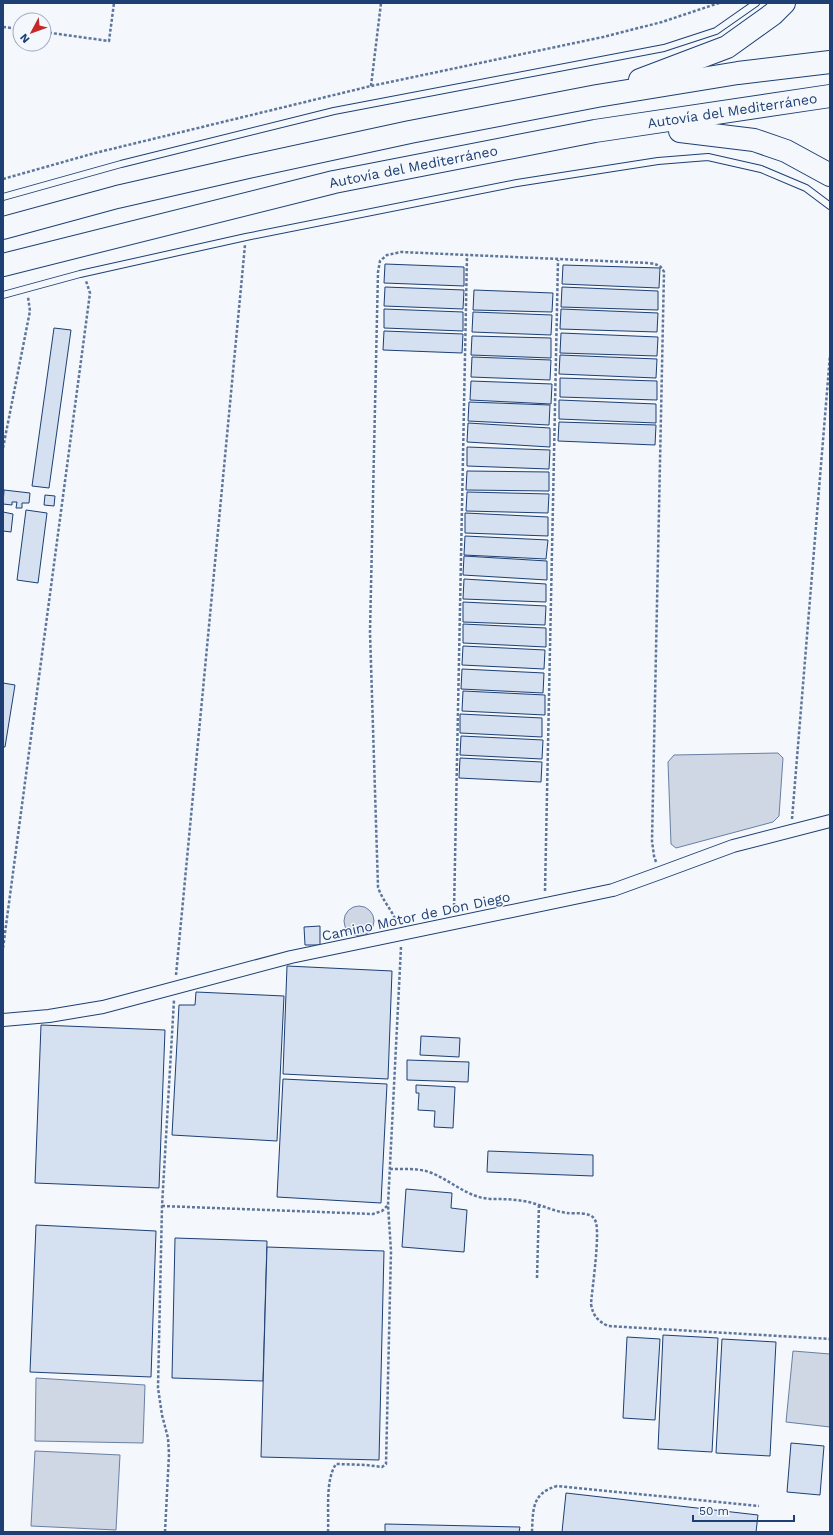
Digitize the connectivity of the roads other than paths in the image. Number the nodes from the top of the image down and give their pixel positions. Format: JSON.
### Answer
{"nodes":[{"id":1,"x":756,"y":3,"type":"edge"},
{"id":2,"x":784,"y":3,"type":"edge"},
{"id":3,"x":830,"y":62,"type":"edge"},
{"id":4,"x":597,"y":96,"type":"junction"},
{"id":5,"x":830,"y":96,"type":"edge"},
{"id":6,"x":830,"y":111,"type":"edge"},
{"id":7,"x":680,"y":131,"type":"junction"},
{"id":8,"x":830,"y":175,"type":"edge"},
{"id":9,"x":3,"y":197,"type":"edge"},
{"id":10,"x":830,"y":206,"type":"edge"},
{"id":11,"x":205,"y":214,"type":"junction"},
{"id":12,"x":3,"y":228,"type":"edge"},
{"id":13,"x":3,"y":265,"type":"edge"},
{"id":14,"x":3,"y":295,"type":"edge"},
{"id":15,"x":830,"y":821,"type":"edge"},
{"id":16,"x":3,"y":1020,"type":"edge"}],
"edges":[{"from":1,"to":9,"type":"lane"},
{"from":2,"to":4,"type":"highway"},
{"from":3,"to":4,"type":"highway"},
{"from":4,"to":12,"type":"highway"},
{"from":5,"to":11,"type":"highway","name":"Autovía del Mediterráneo"},
{"from":6,"to":7,"type":"highway"},
{"from":7,"to":8,"type":"highway"},
{"from":7,"to":11,"type":"highway"},
{"from":10,"to":14,"type":"lane"},
{"from":11,"to":13,"type":"highway","name":"Autovía del Mediterráneo"},
{"from":15,"to":16,"type":"street","name":"Camino Motor de Don Diego"}]}
